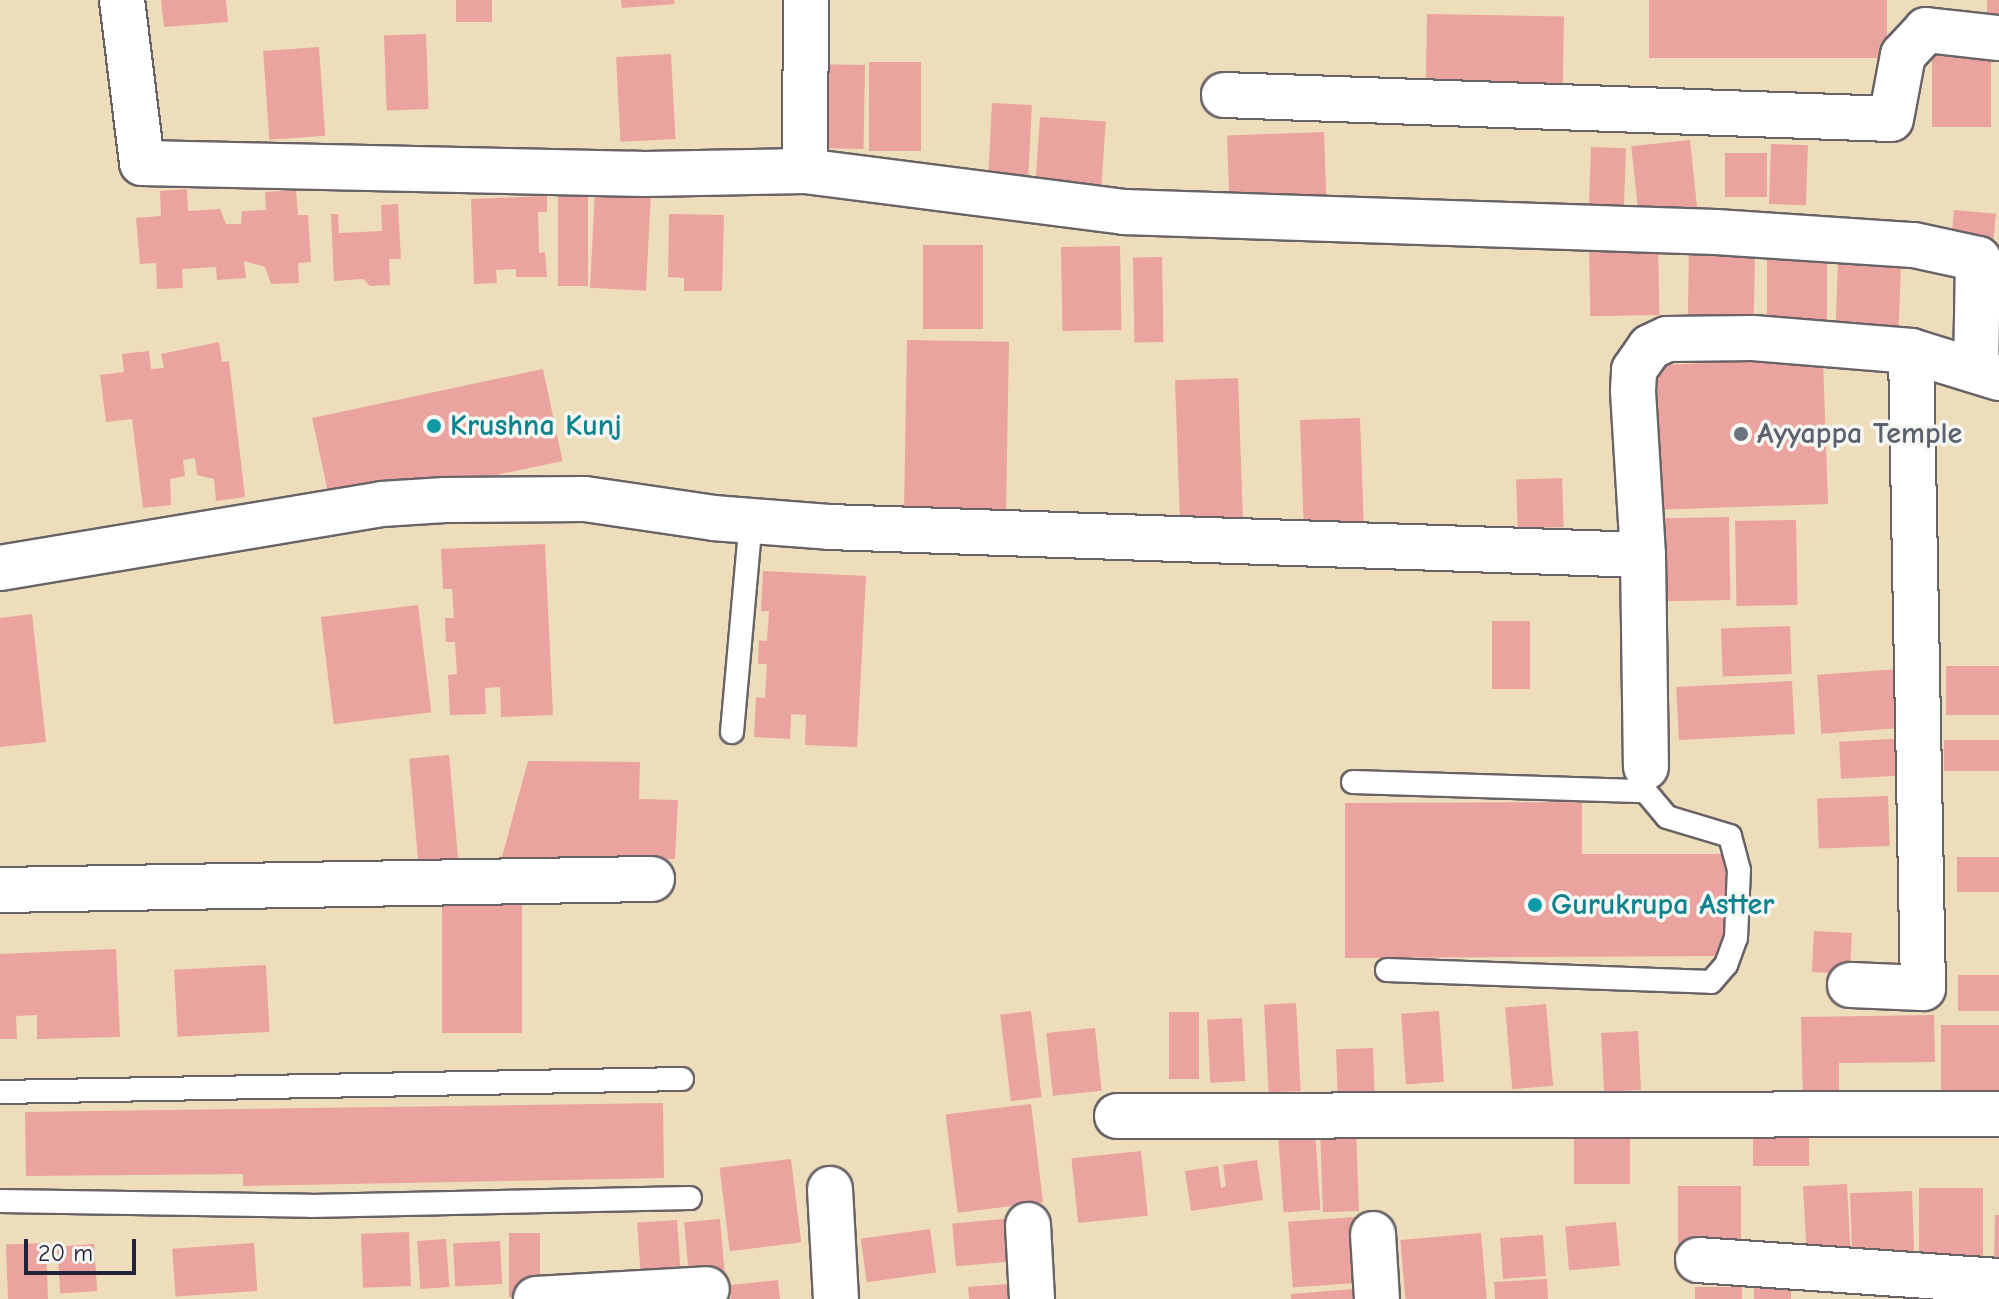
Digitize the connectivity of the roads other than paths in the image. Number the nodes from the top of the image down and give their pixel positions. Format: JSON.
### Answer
{"nodes":[{"id":1,"x":122,"y":0,"type":"edge"},
{"id":2,"x":806,"y":0,"type":"edge"},
{"id":3,"x":1999,"y":38,"type":"edge"},
{"id":4,"x":1224,"y":95,"type":"dead end"},
{"id":5,"x":805,"y":171,"type":"junction"},
{"id":6,"x":1911,"y":351,"type":"junction"},
{"id":7,"x":1987,"y":374,"type":"edge"},
{"id":8,"x":751,"y":521,"type":"junction"},
{"id":9,"x":1643,"y":555,"type":"junction"},
{"id":10,"x":0,"y":568,"type":"edge"},
{"id":11,"x":732,"y":732,"type":"dead end"},
{"id":12,"x":1645,"y":779,"type":"junction"},
{"id":13,"x":1353,"y":782,"type":"dead end"},
{"id":14,"x":652,"y":879,"type":"dead end"},
{"id":15,"x":0,"y":890,"type":"edge"},
{"id":16,"x":1387,"y":970,"type":"dead end"},
{"id":17,"x":1850,"y":985,"type":"dead end"},
{"id":18,"x":682,"y":1079,"type":"dead end"},
{"id":19,"x":0,"y":1092,"type":"edge"},
{"id":20,"x":1999,"y":1114,"type":"edge"},
{"id":21,"x":1117,"y":1116,"type":"dead end"},
{"id":22,"x":830,"y":1189,"type":"dead end"},
{"id":23,"x":690,"y":1198,"type":"dead end"},
{"id":24,"x":0,"y":1201,"type":"edge"},
{"id":25,"x":1028,"y":1225,"type":"dead end"},
{"id":26,"x":1373,"y":1234,"type":"dead end"},
{"id":27,"x":1698,"y":1260,"type":"dead end"},
{"id":28,"x":1999,"y":1281,"type":"edge"},
{"id":29,"x":707,"y":1289,"type":"dead end"},
{"id":30,"x":536,"y":1299,"type":"edge"},
{"id":31,"x":836,"y":1299,"type":"edge"},
{"id":32,"x":1032,"y":1299,"type":"edge"},
{"id":33,"x":1377,"y":1299,"type":"edge"}],
"edges":[{"from":1,"to":5,"type":"street"},
{"from":2,"to":5,"type":"street"},
{"from":3,"to":4,"type":"street"},
{"from":5,"to":7,"type":"street"},
{"from":6,"to":7,"type":"street"},
{"from":6,"to":9,"type":"street"},
{"from":6,"to":17,"type":"street"},
{"from":8,"to":9,"type":"street"},
{"from":8,"to":10,"type":"street"},
{"from":8,"to":11,"type":"lane"},
{"from":9,"to":12,"type":"street"},
{"from":12,"to":13,"type":"lane"},
{"from":12,"to":16,"type":"lane"},
{"from":14,"to":15,"type":"street"},
{"from":18,"to":19,"type":"lane"},
{"from":20,"to":21,"type":"street"},
{"from":22,"to":31,"type":"street"},
{"from":23,"to":24,"type":"lane"},
{"from":25,"to":32,"type":"street"},
{"from":26,"to":33,"type":"street"},
{"from":27,"to":28,"type":"street"},
{"from":29,"to":30,"type":"street"}]}
